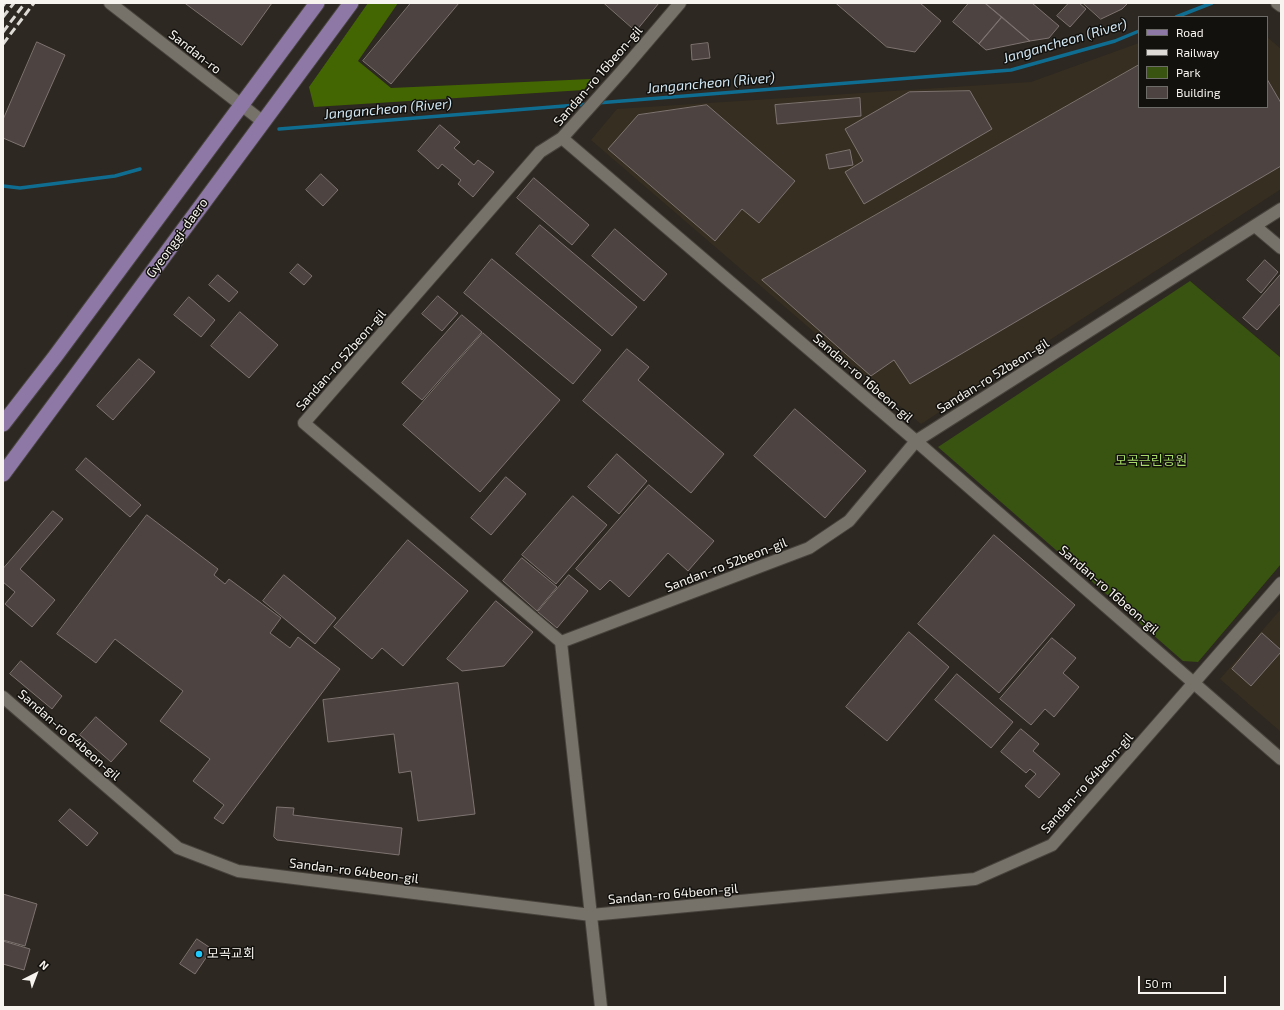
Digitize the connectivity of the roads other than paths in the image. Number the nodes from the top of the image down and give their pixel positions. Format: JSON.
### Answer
{"nodes":[{"id":1,"x":110,"y":3,"type":"edge"},
{"id":2,"x":317,"y":3,"type":"edge"},
{"id":3,"x":351,"y":3,"type":"edge"},
{"id":4,"x":680,"y":3,"type":"edge"},
{"id":5,"x":1278,"y":3,"type":"edge"},
{"id":6,"x":1281,"y":6,"type":"edge"},
{"id":7,"x":241,"y":106,"type":"junction"},
{"id":8,"x":262,"y":121,"type":"junction"},
{"id":9,"x":562,"y":138,"type":"junction"},
{"id":10,"x":1281,"y":209,"type":"edge"},
{"id":11,"x":1255,"y":226,"type":"junction"},
{"id":12,"x":1281,"y":248,"type":"edge"},
{"id":13,"x":3,"y":424,"type":"edge"},
{"id":14,"x":916,"y":441,"type":"junction"},
{"id":15,"x":3,"y":474,"type":"edge"},
{"id":16,"x":1281,"y":583,"type":"edge"},
{"id":17,"x":561,"y":642,"type":"junction"},
{"id":18,"x":1194,"y":683,"type":"junction"},
{"id":19,"x":3,"y":697,"type":"edge"},
{"id":20,"x":1281,"y":759,"type":"edge"},
{"id":21,"x":591,"y":915,"type":"junction"},
{"id":22,"x":601,"y":1007,"type":"edge"}],
"edges":[{"from":1,"to":7,"type":"street","name":"Sandan-ro"},
{"from":2,"to":7,"type":"main road","name":"Gyeonggi-daero"},
{"from":3,"to":8,"type":"main road","name":"Gyeonggi-daero"},
{"from":4,"to":9,"type":"street","name":"Sandan-ro 16beon-gil"},
{"from":5,"to":6,"type":"street"},
{"from":7,"to":8,"type":"street","name":"Sandan-ro"},
{"from":7,"to":13,"type":"main road","name":"Gyeonggi-daero"},
{"from":8,"to":15,"type":"main road","name":"Gyeonggi-daero"},
{"from":9,"to":14,"type":"street","name":"Sandan-ro 16beon-gil"},
{"from":9,"to":17,"type":"street","name":"Sandan-ro 52beon-gil"},
{"from":10,"to":11,"type":"street","name":"Sandan-ro 52beon-gil"},
{"from":11,"to":12,"type":"street"},
{"from":11,"to":14,"type":"street","name":"Sandan-ro 52beon-gil"},
{"from":14,"to":17,"type":"street","name":"Sandan-ro 52beon-gil"},
{"from":14,"to":18,"type":"street","name":"Sandan-ro 16beon-gil"},
{"from":16,"to":18,"type":"street","name":"Sandan-ro 64beon-gil"},
{"from":17,"to":21,"type":"street"},
{"from":18,"to":20,"type":"street","name":"Sandan-ro 16beon-gil"},
{"from":18,"to":21,"type":"street","name":"Sandan-ro 64beon-gil"},
{"from":19,"to":21,"type":"street","name":"Sandan-ro 64beon-gil"},
{"from":21,"to":22,"type":"street"}]}
